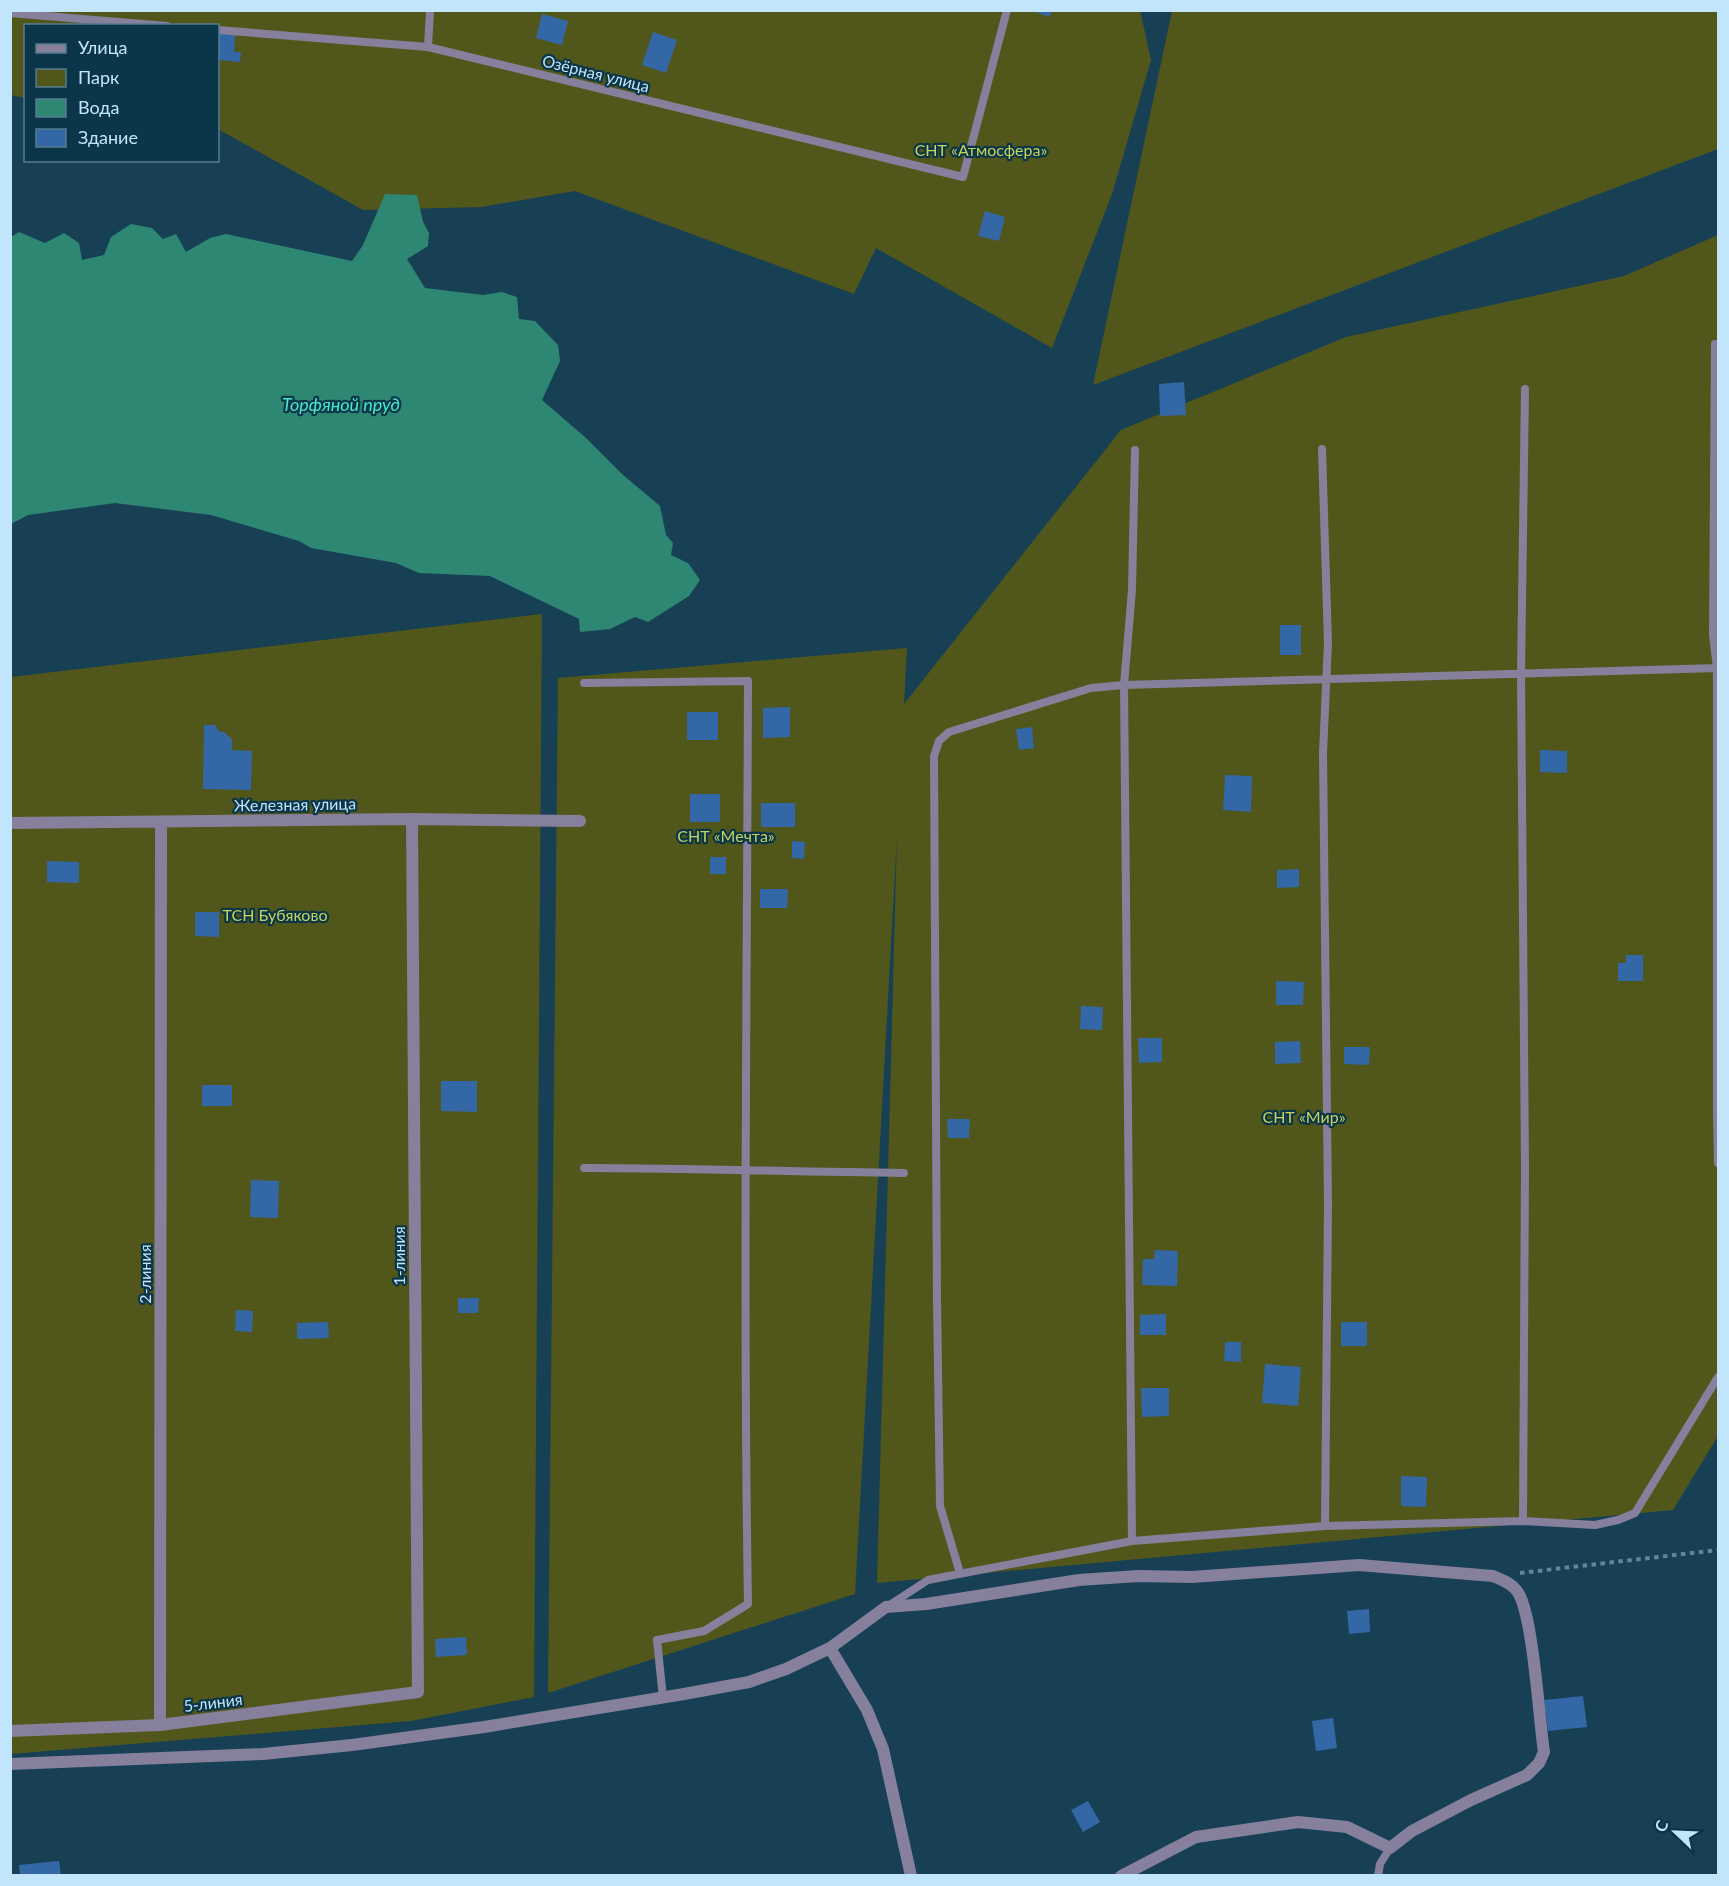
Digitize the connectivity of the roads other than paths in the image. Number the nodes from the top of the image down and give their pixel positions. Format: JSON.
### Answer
{"nodes":[{"id":1,"x":430,"y":10,"type":"edge"},
{"id":2,"x":1007,"y":10,"type":"edge"},
{"id":3,"x":10,"y":13,"type":"edge"},
{"id":4,"x":143,"y":24,"type":"edge"},
{"id":5,"x":219,"y":30,"type":"edge"},
{"id":6,"x":428,"y":47,"type":"junction"},
{"id":7,"x":1715,"y":344,"type":"dead end"},
{"id":8,"x":1524,"y":389,"type":"dead end"},
{"id":9,"x":1322,"y":449,"type":"dead end"},
{"id":10,"x":1135,"y":450,"type":"dead end"},
{"id":11,"x":1718,"y":668,"type":"edge"},
{"id":12,"x":1521,"y":675,"type":"junction"},
{"id":13,"x":1326,"y":680,"type":"junction"},
{"id":14,"x":584,"y":683,"type":"dead end"},
{"id":15,"x":1124,"y":685,"type":"junction"},
{"id":16,"x":412,"y":819,"type":"junction"},
{"id":17,"x":580,"y":821,"type":"dead end"},
{"id":18,"x":161,"y":822,"type":"junction"},
{"id":19,"x":10,"y":823,"type":"edge"},
{"id":20,"x":1719,"y":1163,"type":"edge"},
{"id":21,"x":584,"y":1168,"type":"dead end"},
{"id":22,"x":747,"y":1171,"type":"junction"},
{"id":23,"x":903,"y":1173,"type":"dead end"},
{"id":24,"x":1719,"y":1377,"type":"edge"},
{"id":25,"x":1523,"y":1521,"type":"junction"},
{"id":26,"x":1325,"y":1526,"type":"junction"},
{"id":27,"x":1132,"y":1541,"type":"junction"},
{"id":28,"x":960,"y":1573,"type":"junction"},
{"id":29,"x":886,"y":1607,"type":"junction"},
{"id":30,"x":830,"y":1648,"type":"junction"},
{"id":31,"x":418,"y":1692,"type":"joint"},
{"id":32,"x":663,"y":1698,"type":"junction"},
{"id":33,"x":160,"y":1725,"type":"junction"},
{"id":34,"x":10,"y":1731,"type":"edge"},
{"id":35,"x":10,"y":1764,"type":"edge"},
{"id":36,"x":1390,"y":1848,"type":"junction"},
{"id":37,"x":911,"y":1875,"type":"edge"},
{"id":38,"x":1121,"y":1875,"type":"edge"},
{"id":39,"x":1378,"y":1875,"type":"edge"}],
"edges":[{"from":1,"to":6,"type":"lane"},
{"from":2,"to":6,"type":"lane","name":"Озёрная улица"},
{"from":3,"to":4,"type":"lane"},
{"from":5,"to":6,"type":"lane","name":"Озёрная улица"},
{"from":7,"to":11,"type":"lane"},
{"from":8,"to":12,"type":"lane"},
{"from":9,"to":13,"type":"lane"},
{"from":10,"to":15,"type":"lane"},
{"from":11,"to":12,"type":"lane"},
{"from":11,"to":20,"type":"lane"},
{"from":12,"to":13,"type":"lane"},
{"from":12,"to":25,"type":"lane"},
{"from":13,"to":15,"type":"lane"},
{"from":13,"to":26,"type":"lane"},
{"from":14,"to":22,"type":"lane"},
{"from":15,"to":27,"type":"lane"},
{"from":15,"to":28,"type":"lane"},
{"from":16,"to":17,"type":"street","name":"Железная улица"},
{"from":16,"to":18,"type":"street","name":"Железная улица"},
{"from":16,"to":31,"type":"street","name":"1-линия"},
{"from":18,"to":19,"type":"street","name":"Железная улица"},
{"from":18,"to":33,"type":"street","name":"2-линия"},
{"from":21,"to":22,"type":"lane"},
{"from":22,"to":23,"type":"lane"},
{"from":22,"to":32,"type":"lane"},
{"from":24,"to":25,"type":"lane"},
{"from":25,"to":26,"type":"lane"},
{"from":26,"to":27,"type":"lane"},
{"from":27,"to":28,"type":"lane"},
{"from":28,"to":29,"type":"lane"},
{"from":29,"to":30,"type":"street"},
{"from":29,"to":36,"type":"street"},
{"from":30,"to":32,"type":"street"},
{"from":30,"to":37,"type":"street"},
{"from":31,"to":33,"type":"street","name":"5-линия"},
{"from":32,"to":35,"type":"street"},
{"from":33,"to":34,"type":"street","name":"5-линия"},
{"from":36,"to":38,"type":"street"},
{"from":36,"to":39,"type":"lane"}]}
